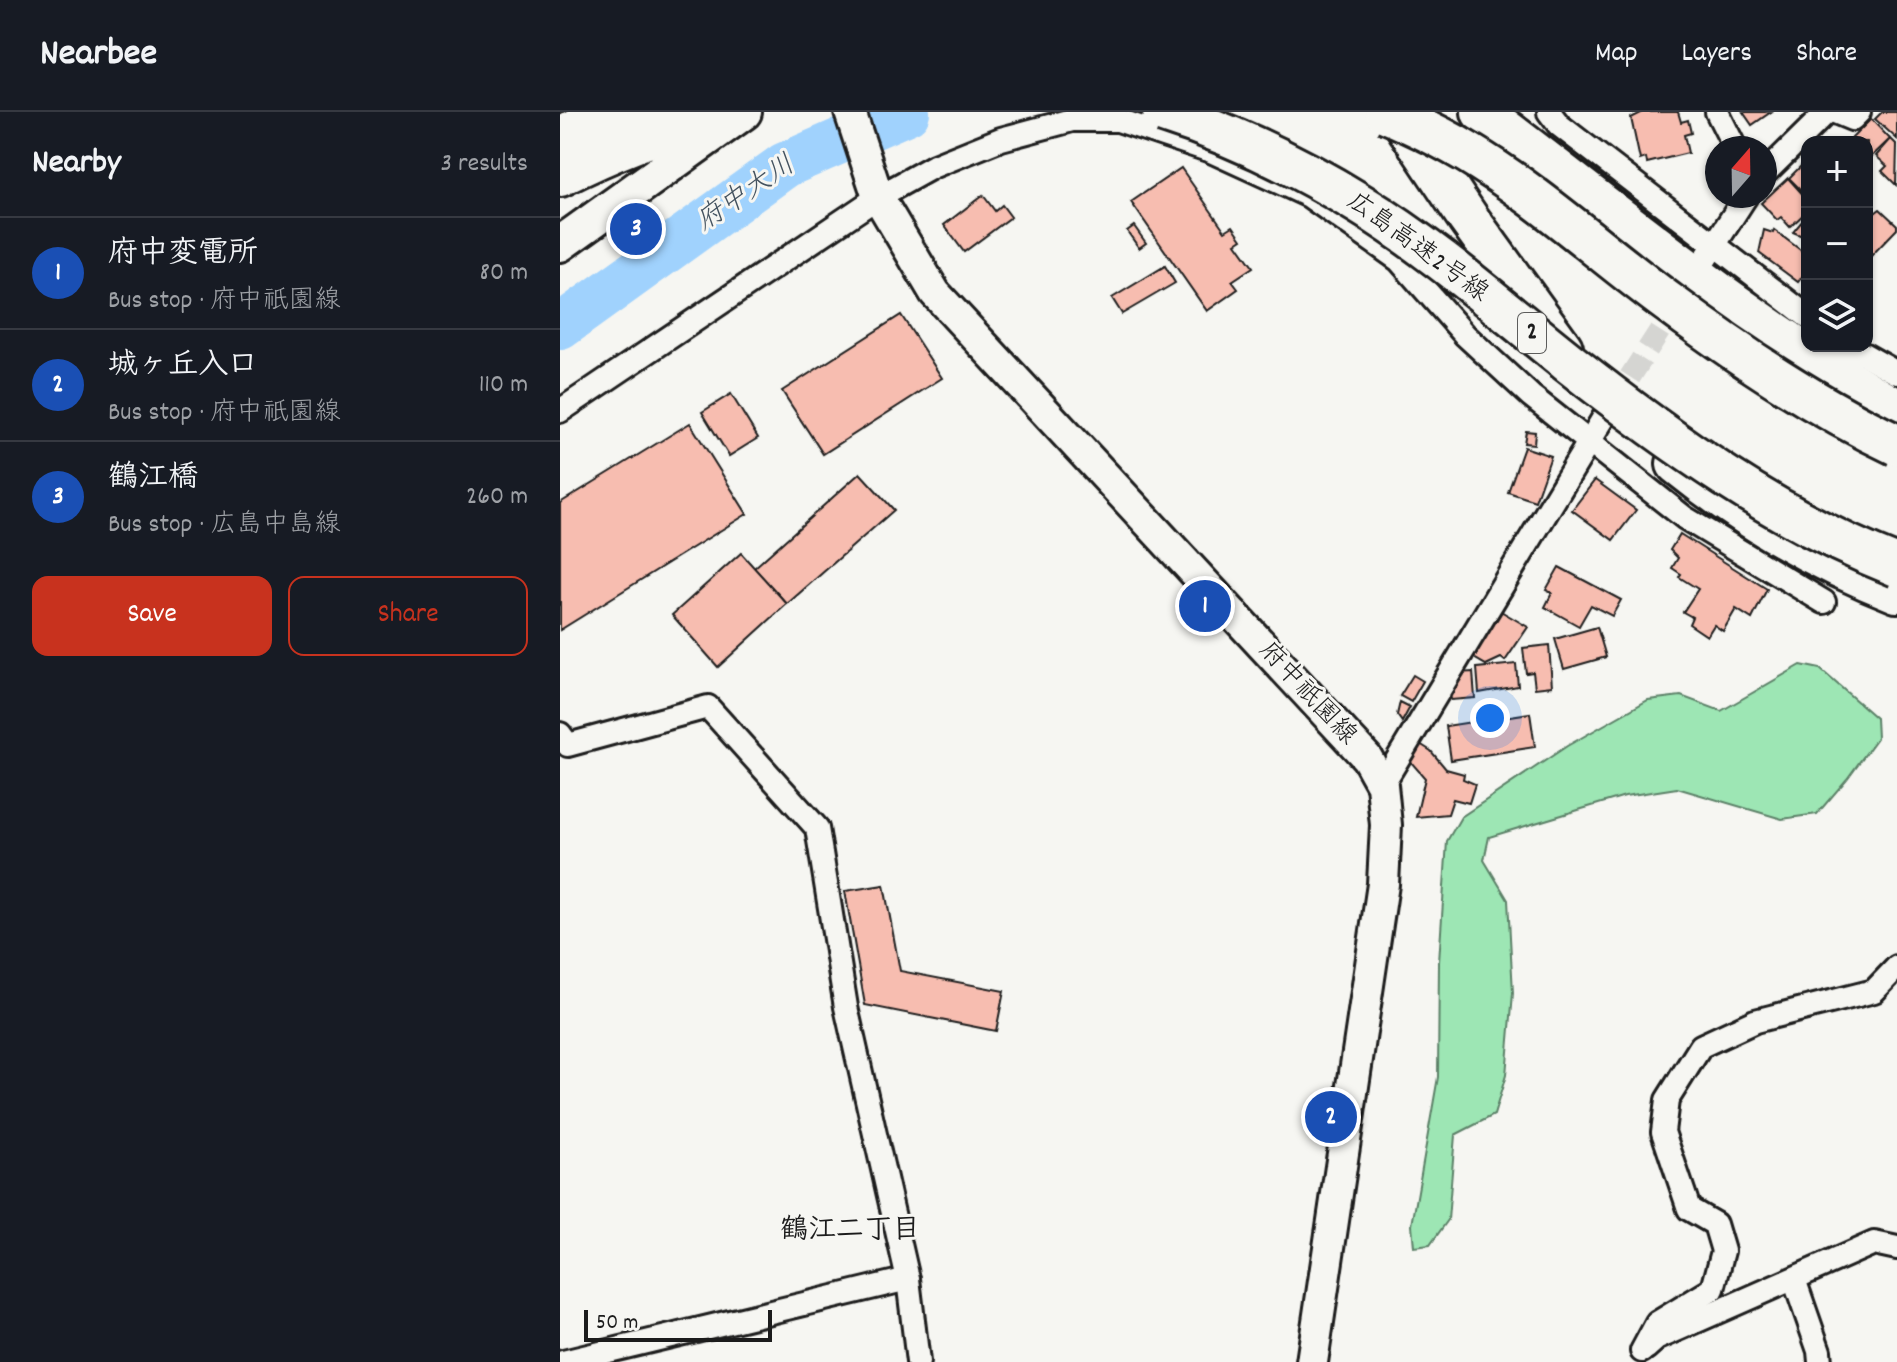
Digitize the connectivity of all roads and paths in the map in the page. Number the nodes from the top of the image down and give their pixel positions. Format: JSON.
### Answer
{"nodes":[{"id":1,"x":605,"y":112,"type":"edge"},
{"id":2,"x":650,"y":112,"type":"edge"},
{"id":3,"x":723,"y":112,"type":"edge"},
{"id":4,"x":744,"y":112,"type":"edge"},
{"id":5,"x":850,"y":112,"type":"edge"},
{"id":6,"x":1163,"y":112,"type":"edge"},
{"id":7,"x":1386,"y":112,"type":"edge"},
{"id":8,"x":1397,"y":112,"type":"edge"},
{"id":9,"x":1482,"y":112,"type":"edge"},
{"id":10,"x":1549,"y":112,"type":"edge"},
{"id":11,"x":1717,"y":112,"type":"edge"},
{"id":12,"x":1827,"y":112,"type":"edge"},
{"id":13,"x":1835,"y":112,"type":"edge"},
{"id":14,"x":1859,"y":112,"type":"edge"},
{"id":15,"x":1729,"y":136,"type":"edge"},
{"id":16,"x":560,"y":138,"type":"edge"},
{"id":17,"x":1777,"y":161,"type":"edge"},
{"id":18,"x":560,"y":163,"type":"edge"},
{"id":19,"x":560,"y":176,"type":"edge"},
{"id":20,"x":877,"y":193,"type":"junction"},
{"id":21,"x":1738,"y":208,"type":"edge"},
{"id":22,"x":560,"y":244,"type":"edge"},
{"id":23,"x":1711,"y":251,"type":"junction"},
{"id":24,"x":1801,"y":312,"type":"edge"},
{"id":25,"x":1860,"y":352,"type":"edge"},
{"id":26,"x":1897,"y":373,"type":"edge"},
{"id":27,"x":1609,"y":409,"type":"tunnel mouth"},
{"id":28,"x":1897,"y":409,"type":"edge"},
{"id":29,"x":560,"y":411,"type":"edge"},
{"id":30,"x":1589,"y":440,"type":"junction"},
{"id":31,"x":1897,"y":445,"type":"edge"},
{"id":32,"x":1897,"y":566,"type":"edge"},
{"id":33,"x":1897,"y":592,"type":"edge"},
{"id":34,"x":1824,"y":602,"type":"dead end"},
{"id":35,"x":560,"y":734,"type":"edge"},
{"id":36,"x":1382,"y":785,"type":"junction"},
{"id":37,"x":1897,"y":967,"type":"edge"},
{"id":38,"x":1897,"y":1248,"type":"edge"},
{"id":39,"x":908,"y":1279,"type":"junction"},
{"id":40,"x":1794,"y":1279,"type":"junction"},
{"id":41,"x":1639,"y":1357,"type":"edge"},
{"id":42,"x":563,"y":1362,"type":"edge"},
{"id":43,"x":918,"y":1362,"type":"edge"},
{"id":44,"x":1312,"y":1362,"type":"edge"},
{"id":45,"x":1820,"y":1362,"type":"edge"}],
"edges":[{"from":1,"to":16,"type":"highway"},
{"from":2,"to":18,"type":"main road"},
{"from":3,"to":19,"type":"highway"},
{"from":4,"to":22,"type":"main road"},
{"from":5,"to":20,"type":"main road","name":"府中祇園線"},
{"from":6,"to":32,"type":"highway","name":"広島高速2号線","number":"2","bridge":true},
{"from":7,"to":31,"type":"highway","bridge":true},
{"from":8,"to":33,"type":"highway"},
{"from":9,"to":28,"type":"highway"},
{"from":10,"to":23,"type":"street"},
{"from":11,"to":15,"type":"street"},
{"from":12,"to":17,"type":"street"},
{"from":13,"to":14,"type":"street"},
{"from":20,"to":29,"type":"street"},
{"from":20,"to":30,"type":"street"},
{"from":20,"to":36,"type":"main road","name":"府中祇園線"},
{"from":21,"to":23,"type":"street"},
{"from":23,"to":24,"type":"street"},
{"from":25,"to":26,"type":"street"},
{"from":27,"to":30,"type":"street"},
{"from":30,"to":34,"type":"street"},
{"from":30,"to":36,"type":"street"},
{"from":35,"to":39,"type":"street"},
{"from":36,"to":44,"type":"main road","name":"府中祇園線"},
{"from":37,"to":41,"type":"street"},
{"from":38,"to":40,"type":"street"},
{"from":39,"to":42,"type":"street"},
{"from":39,"to":43,"type":"street"},
{"from":40,"to":41,"type":"street"},
{"from":40,"to":45,"type":"street"}]}
